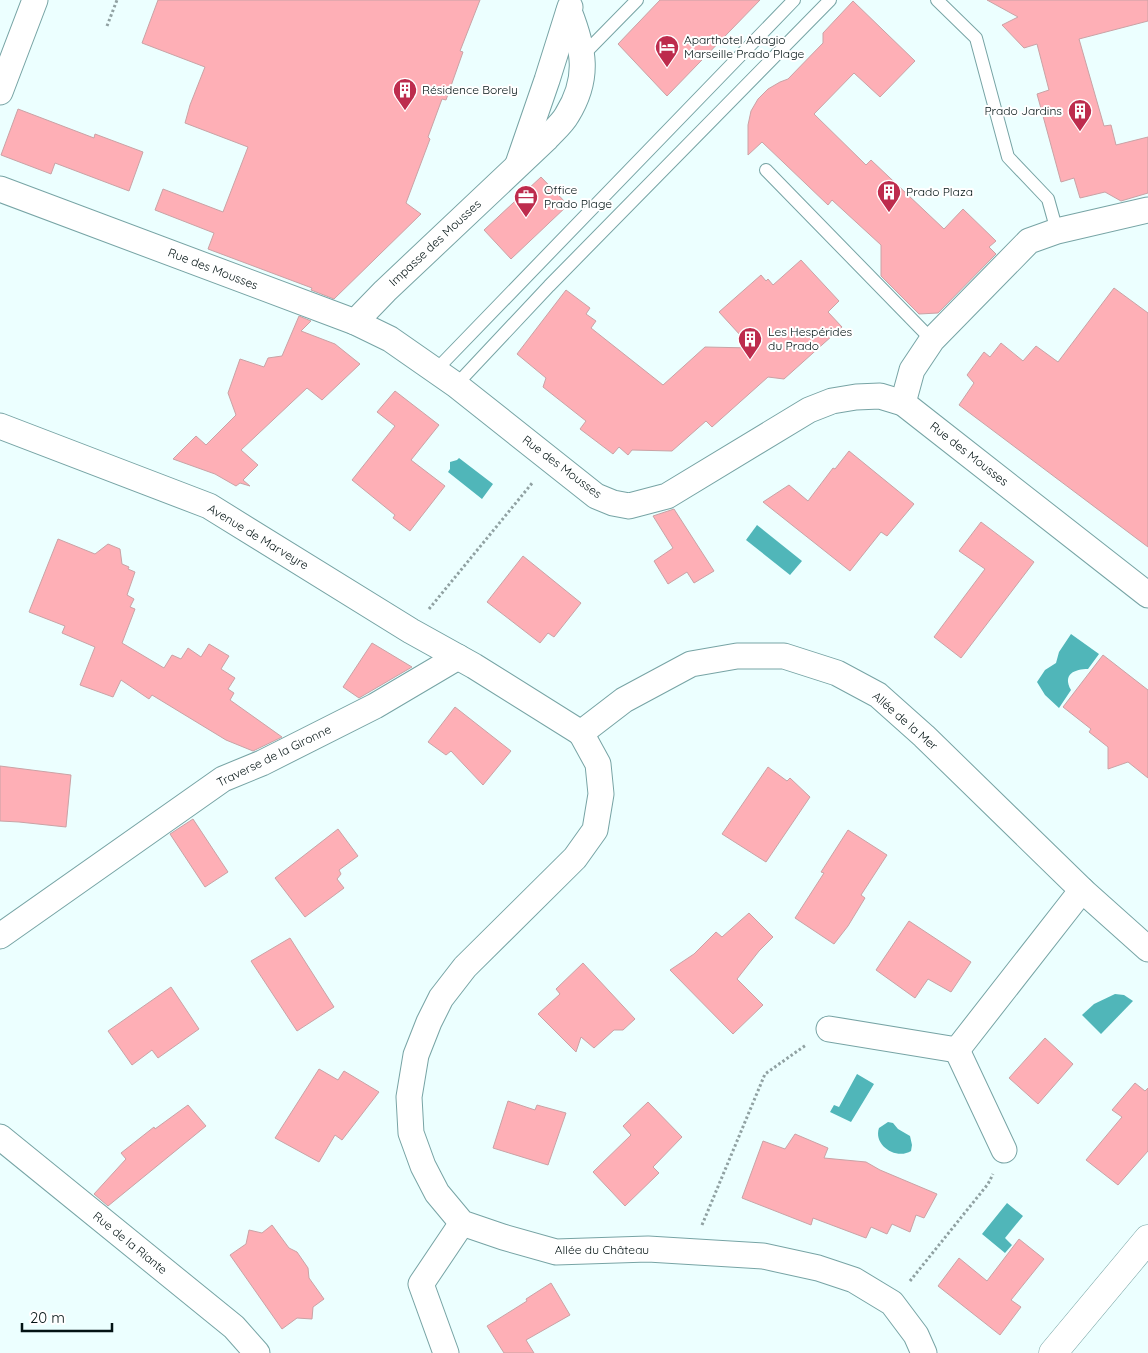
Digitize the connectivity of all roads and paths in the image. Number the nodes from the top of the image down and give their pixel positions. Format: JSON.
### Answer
{"nodes":[{"id":1,"x":35,"y":0,"type":"edge"},
{"id":2,"x":117,"y":0,"type":"edge"},
{"id":3,"x":637,"y":0,"type":"edge"},
{"id":4,"x":794,"y":0,"type":"edge"},
{"id":5,"x":830,"y":0,"type":"edge"},
{"id":6,"x":937,"y":0,"type":"edge"},
{"id":7,"x":571,"y":5,"type":"edge"},
{"id":8,"x":107,"y":26,"type":"dead end"},
{"id":9,"x":582,"y":56,"type":"junction"},
{"id":10,"x":547,"y":80,"type":"junction"},
{"id":11,"x":579,"y":89,"type":"junction"},
{"id":12,"x":0,"y":92,"type":"edge"},
{"id":13,"x":517,"y":166,"type":"junction"},
{"id":14,"x":766,"y":170,"type":"dead end"},
{"id":15,"x":0,"y":189,"type":"edge"},
{"id":16,"x":1148,"y":210,"type":"edge"},
{"id":17,"x":1058,"y":230,"type":"junction"},
{"id":18,"x":355,"y":322,"type":"junction"},
{"id":19,"x":932,"y":340,"type":"junction"},
{"id":20,"x":435,"y":370,"type":"junction"},
{"id":21,"x":456,"y":385,"type":"junction"},
{"id":22,"x":903,"y":402,"type":"junction"},
{"id":23,"x":0,"y":426,"type":"edge"},
{"id":24,"x":538,"y":476,"type":"dead end"},
{"id":25,"x":1148,"y":595,"type":"edge"},
{"id":26,"x":411,"y":631,"type":"junction"},
{"id":27,"x":466,"y":661,"type":"junction"},
{"id":28,"x":582,"y":733,"type":"junction"},
{"id":29,"x":1082,"y":890,"type":"junction"},
{"id":30,"x":0,"y":936,"type":"edge"},
{"id":31,"x":1148,"y":949,"type":"edge"},
{"id":32,"x":829,"y":1028,"type":"joint"},
{"id":33,"x":957,"y":1050,"type":"junction"},
{"id":34,"x":0,"y":1137,"type":"edge"},
{"id":35,"x":1004,"y":1150,"type":"joint"},
{"id":36,"x":462,"y":1224,"type":"junction"},
{"id":37,"x":1148,"y":1239,"type":"edge"},
{"id":38,"x":691,"y":1252,"type":"junction"},
{"id":39,"x":892,"y":1303,"type":"junction"},
{"id":40,"x":257,"y":1353,"type":"edge"},
{"id":41,"x":446,"y":1353,"type":"edge"},
{"id":42,"x":924,"y":1353,"type":"edge"},
{"id":43,"x":1053,"y":1353,"type":"edge"}],
"edges":[{"from":1,"to":12,"type":"street"},
{"from":2,"to":8,"type":"path"},
{"from":3,"to":9,"type":"lane"},
{"from":4,"to":20,"type":"lane"},
{"from":5,"to":21,"type":"lane"},
{"from":6,"to":17,"type":"lane"},
{"from":7,"to":9,"type":"street","name":"Impasse des Mousses"},
{"from":7,"to":10,"type":"street","name":"Impasse des Mousses"},
{"from":9,"to":11,"type":"street","name":"Impasse des Mousses"},
{"from":10,"to":11,"type":"street"},
{"from":10,"to":13,"type":"street","name":"Impasse des Mousses"},
{"from":11,"to":13,"type":"street","name":"Impasse des Mousses"},
{"from":13,"to":18,"type":"street","name":"Impasse des Mousses"},
{"from":14,"to":19,"type":"lane"},
{"from":15,"to":18,"type":"street","name":"Rue des Mousses"},
{"from":16,"to":17,"type":"street"},
{"from":17,"to":19,"type":"street"},
{"from":18,"to":20,"type":"street","name":"Rue des Mousses"},
{"from":19,"to":22,"type":"street"},
{"from":20,"to":21,"type":"street","name":"Rue des Mousses"},
{"from":21,"to":22,"type":"street","name":"Rue des Mousses"},
{"from":22,"to":25,"type":"street","name":"Rue des Mousses"},
{"from":23,"to":26,"type":"street","name":"Avenue de Marveyre"},
{"from":24,"to":26,"type":"path"},
{"from":26,"to":27,"type":"street","name":"Avenue de Marveyre"},
{"from":27,"to":28,"type":"street","name":"Avenue de Marveyre"},
{"from":27,"to":30,"type":"street","name":"Traverse de la Gironne"},
{"from":28,"to":29,"type":"street","name":"Allée de la Mer"},
{"from":28,"to":36,"type":"street"},
{"from":29,"to":31,"type":"street","name":"Allée de la Mer"},
{"from":29,"to":33,"type":"street"},
{"from":32,"to":33,"type":"street"},
{"from":32,"to":38,"type":"path"},
{"from":33,"to":35,"type":"street"},
{"from":34,"to":40,"type":"street","name":"Rue de la Riante"},
{"from":35,"to":39,"type":"path"},
{"from":36,"to":38,"type":"street","name":"Allée du Château"},
{"from":36,"to":41,"type":"street"},
{"from":37,"to":43,"type":"street"},
{"from":38,"to":39,"type":"street","name":"Allée du Château"},
{"from":39,"to":42,"type":"street","name":"Allée du Château"}]}
